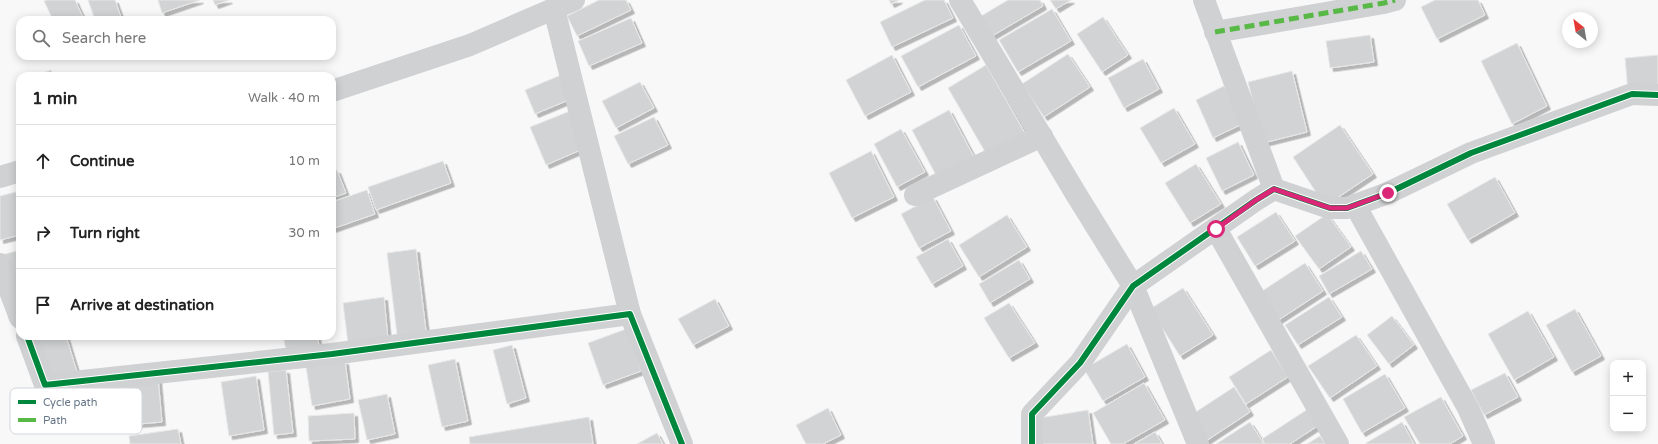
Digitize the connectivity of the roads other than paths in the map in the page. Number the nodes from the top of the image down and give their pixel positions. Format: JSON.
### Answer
{"nodes":[{"id":1,"x":574,"y":0,"type":"edge"},
{"id":2,"x":960,"y":0,"type":"edge"},
{"id":3,"x":1204,"y":0,"type":"edge"},
{"id":4,"x":1395,"y":0,"type":"edge"},
{"id":5,"x":554,"y":9,"type":"junction"},
{"id":6,"x":1216,"y":32,"type":"junction"},
{"id":7,"x":336,"y":90,"type":"edge"},
{"id":8,"x":1658,"y":95,"type":"edge"},
{"id":9,"x":1042,"y":136,"type":"junction"},
{"id":10,"x":16,"y":172,"type":"edge"},
{"id":11,"x":0,"y":177,"type":"edge"},
{"id":12,"x":1274,"y":189,"type":"junction"},
{"id":13,"x":915,"y":195,"type":"dead end"},
{"id":14,"x":1355,"y":205,"type":"junction"},
{"id":15,"x":1216,"y":229,"type":"junction"},
{"id":16,"x":0,"y":264,"type":"edge"},
{"id":17,"x":1133,"y":286,"type":"junction"},
{"id":18,"x":16,"y":307,"type":"edge"},
{"id":19,"x":630,"y":314,"type":"junction"},
{"id":20,"x":28,"y":340,"type":"edge"},
{"id":21,"x":330,"y":345,"type":"edge"},
{"id":22,"x":682,"y":444,"type":"edge"},
{"id":23,"x":1032,"y":444,"type":"edge"},
{"id":24,"x":1198,"y":444,"type":"edge"},
{"id":25,"x":1338,"y":444,"type":"edge"},
{"id":26,"x":1484,"y":444,"type":"edge"}],
"edges":[{"from":1,"to":5,"type":"street"},
{"from":2,"to":9,"type":"street"},
{"from":3,"to":6,"type":"street"},
{"from":4,"to":6,"type":"street"},
{"from":5,"to":7,"type":"street"},
{"from":5,"to":19,"type":"street"},
{"from":6,"to":12,"type":"street"},
{"from":8,"to":14,"type":"street"},
{"from":9,"to":13,"type":"street"},
{"from":9,"to":17,"type":"street"},
{"from":10,"to":11,"type":"street"},
{"from":12,"to":14,"type":"street"},
{"from":12,"to":15,"type":"street"},
{"from":14,"to":26,"type":"street"},
{"from":15,"to":17,"type":"street"},
{"from":15,"to":25,"type":"street"},
{"from":16,"to":18,"type":"street"},
{"from":17,"to":23,"type":"street"},
{"from":17,"to":24,"type":"street"},
{"from":19,"to":21,"type":"street"},
{"from":19,"to":22,"type":"street"},
{"from":20,"to":21,"type":"street"}]}
